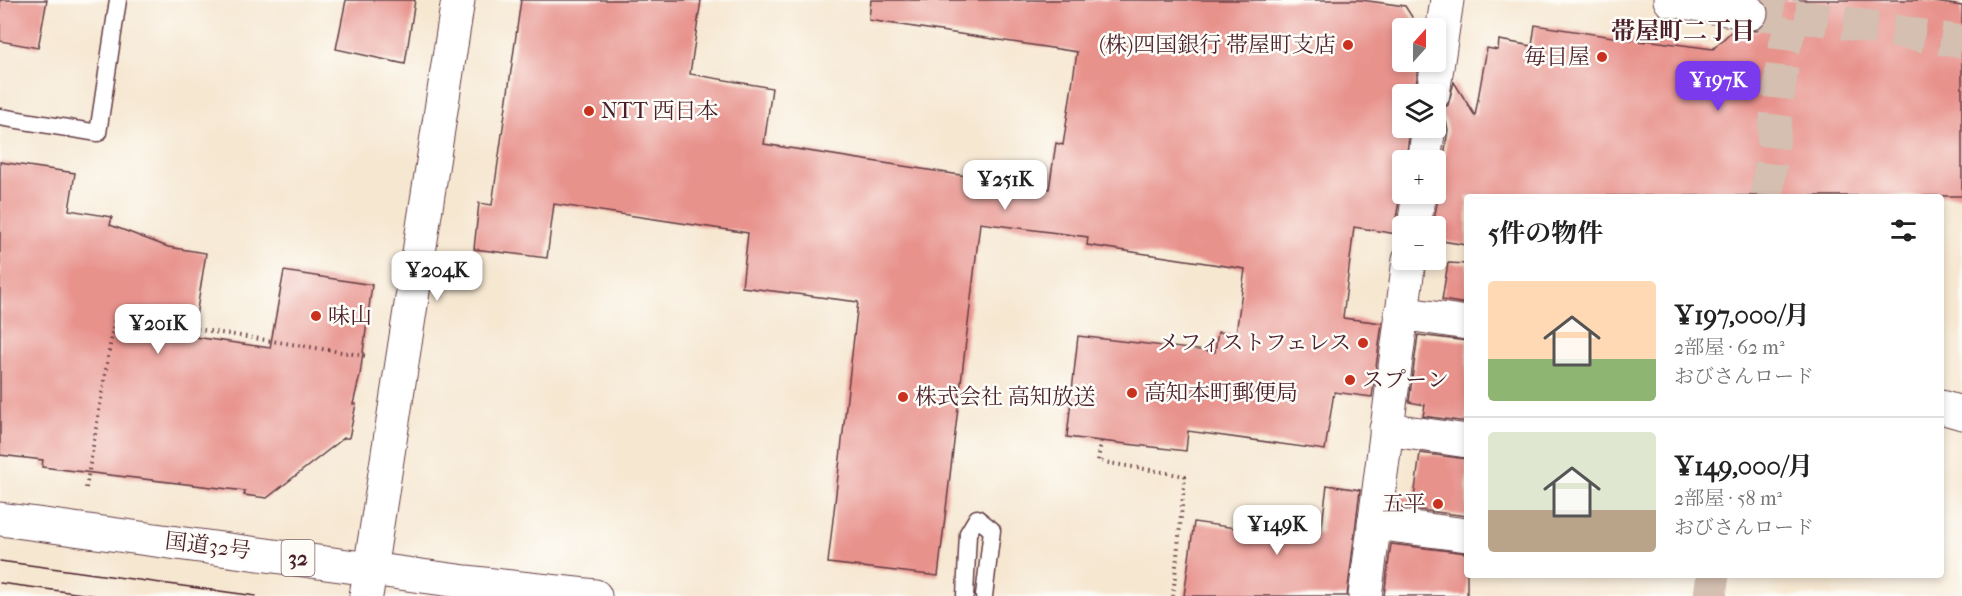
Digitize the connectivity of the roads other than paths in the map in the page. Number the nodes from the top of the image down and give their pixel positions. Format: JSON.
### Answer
{"nodes":[{"id":1,"x":118,"y":0,"type":"edge"},
{"id":2,"x":458,"y":0,"type":"edge"},
{"id":3,"x":1447,"y":0,"type":"edge"},
{"id":4,"x":1670,"y":0,"type":"edge"},
{"id":5,"x":1751,"y":13,"type":"tunnel mouth"},
{"id":6,"x":1434,"y":84,"type":"edge"},
{"id":7,"x":0,"y":117,"type":"edge"},
{"id":8,"x":1407,"y":270,"type":"edge"},
{"id":9,"x":1401,"y":313,"type":"junction"},
{"id":10,"x":1464,"y":323,"type":"edge"},
{"id":11,"x":1944,"y":408,"type":"edge"},
{"id":12,"x":1962,"y":413,"type":"edge"},
{"id":13,"x":1386,"y":429,"type":"junction"},
{"id":14,"x":1464,"y":441,"type":"edge"},
{"id":15,"x":0,"y":519,"type":"edge"},
{"id":16,"x":1374,"y":523,"type":"junction"},
{"id":17,"x":1464,"y":535,"type":"edge"},
{"id":18,"x":368,"y":582,"type":"edge"},
{"id":19,"x":596,"y":596,"type":"edge"},
{"id":20,"x":965,"y":596,"type":"edge"},
{"id":21,"x":984,"y":596,"type":"edge"},
{"id":22,"x":1365,"y":596,"type":"edge"}],
"edges":[{"from":1,"to":7,"type":"lane"},
{"from":2,"to":18,"type":"main road"},
{"from":3,"to":6,"type":"main road"},
{"from":4,"to":5,"type":"main road"},
{"from":8,"to":9,"type":"main road"},
{"from":9,"to":10,"type":"main road"},
{"from":9,"to":13,"type":"main road"},
{"from":11,"to":12,"type":"main road"},
{"from":13,"to":14,"type":"main road"},
{"from":13,"to":16,"type":"main road"},
{"from":15,"to":18,"type":"main road","name":"国道32号","number":"32"},
{"from":16,"to":17,"type":"main road"},
{"from":16,"to":22,"type":"main road"},
{"from":18,"to":19,"type":"main road","name":"国道32号","number":"32"},
{"from":20,"to":21,"type":"lane"}]}
